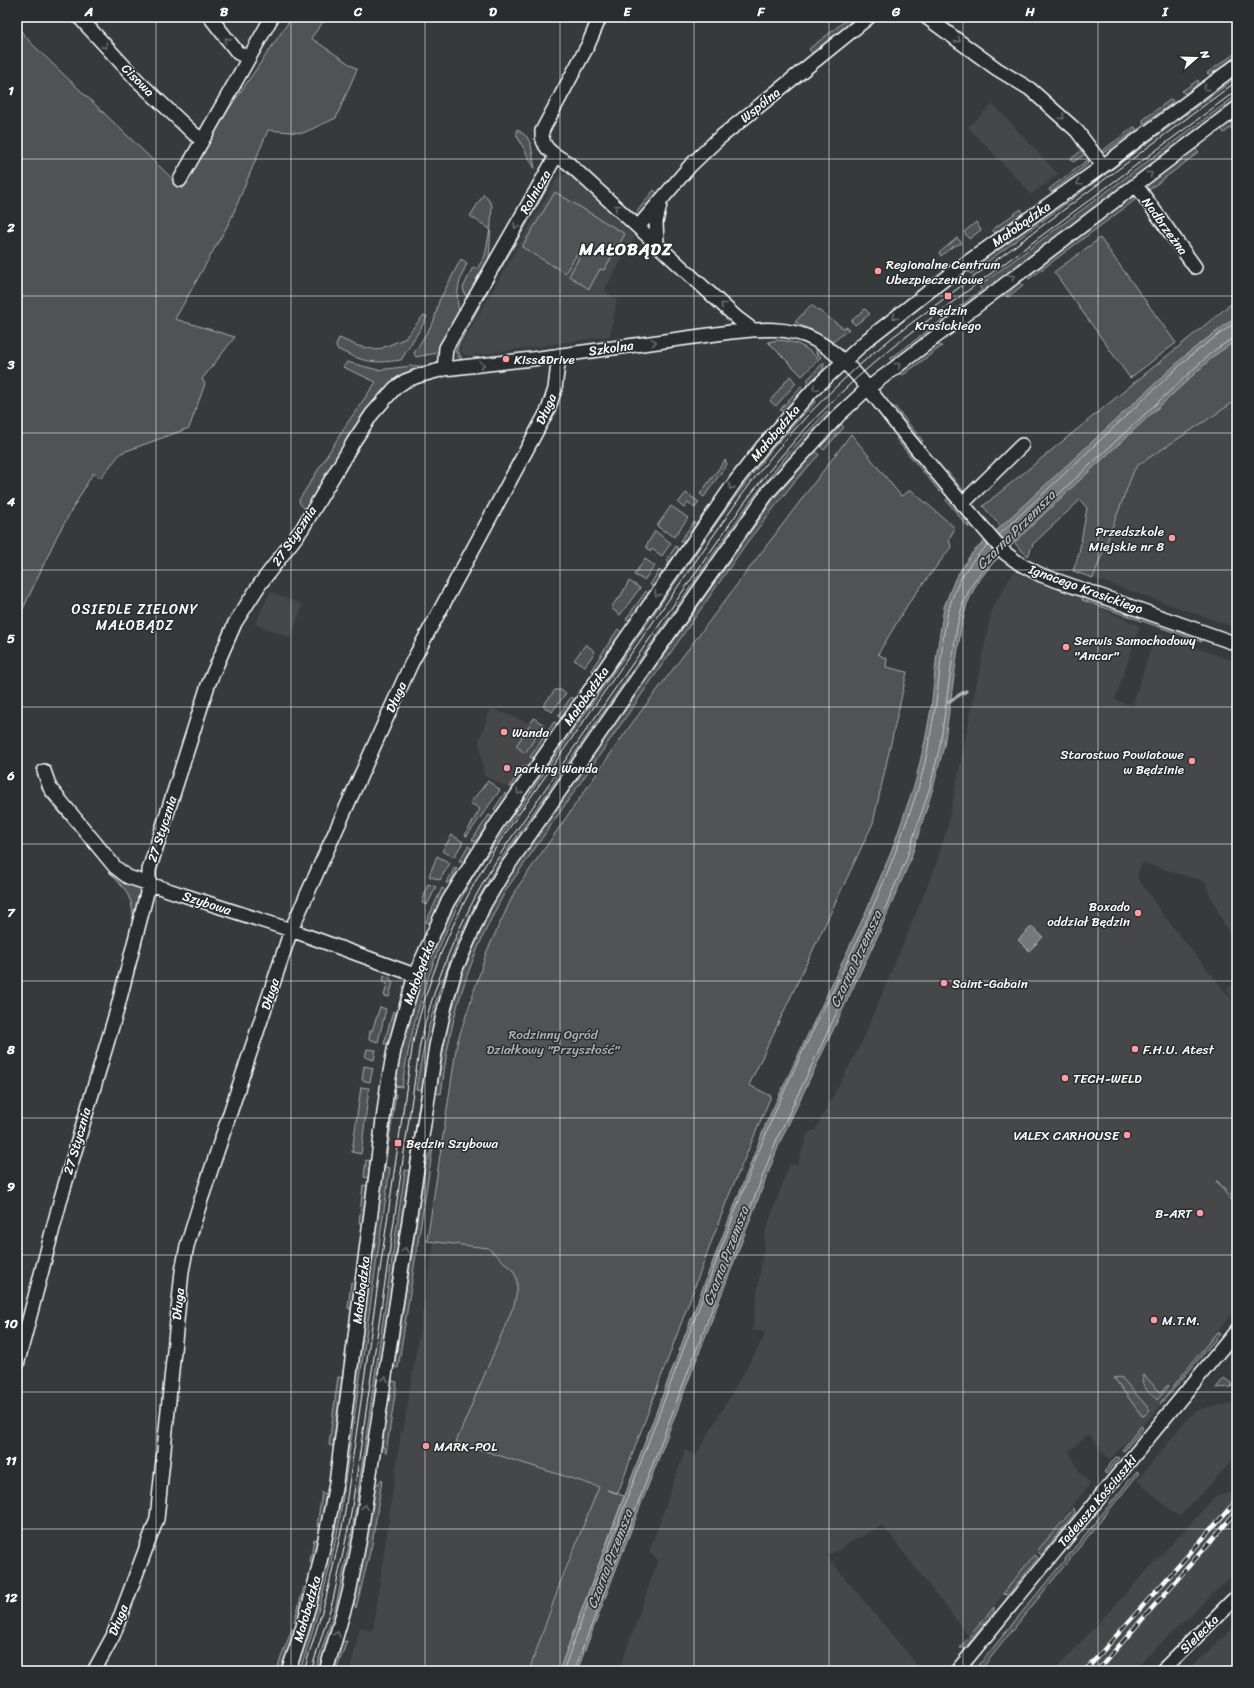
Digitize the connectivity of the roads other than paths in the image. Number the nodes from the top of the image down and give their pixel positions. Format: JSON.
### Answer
{"nodes":[{"id":1,"x":79,"y":17,"type":"edge"},
{"id":2,"x":210,"y":17,"type":"edge"},
{"id":3,"x":272,"y":17,"type":"edge"},
{"id":4,"x":600,"y":17,"type":"edge"},
{"id":5,"x":869,"y":17,"type":"edge"},
{"id":6,"x":926,"y":17,"type":"edge"},
{"id":7,"x":248,"y":58,"type":"junction"},
{"id":8,"x":1237,"y":64,"type":"edge"},
{"id":9,"x":1237,"y":108,"type":"edge"},
{"id":10,"x":202,"y":140,"type":"junction"},
{"id":11,"x":556,"y":156,"type":"junction"},
{"id":12,"x":1103,"y":166,"type":"junction"},
{"id":13,"x":180,"y":180,"type":"dead end"},
{"id":14,"x":1136,"y":185,"type":"junction"},
{"id":15,"x":660,"y":202,"type":"junction"},
{"id":16,"x":638,"y":226,"type":"junction"},
{"id":17,"x":657,"y":244,"type":"junction"},
{"id":18,"x":1195,"y":267,"type":"dead end"},
{"id":19,"x":737,"y":318,"type":"junction"},
{"id":20,"x":753,"y":330,"type":"junction"},
{"id":21,"x":731,"y":332,"type":"junction"},
{"id":22,"x":559,"y":355,"type":"junction"},
{"id":23,"x":844,"y":361,"type":"junction"},
{"id":24,"x":444,"y":369,"type":"junction"},
{"id":25,"x":867,"y":389,"type":"junction"},
{"id":26,"x":1022,"y":445,"type":"dead end"},
{"id":27,"x":962,"y":504,"type":"junction"},
{"id":28,"x":1237,"y":644,"type":"edge"},
{"id":29,"x":44,"y":771,"type":"dead end"},
{"id":30,"x":149,"y":885,"type":"junction"},
{"id":31,"x":291,"y":930,"type":"junction"},
{"id":32,"x":415,"y":975,"type":"junction"},
{"id":33,"x":1237,"y":1330,"type":"edge"},
{"id":34,"x":17,"y":1364,"type":"edge"},
{"id":35,"x":1237,"y":1596,"type":"edge"},
{"id":36,"x":94,"y":1671,"type":"edge"},
{"id":37,"x":288,"y":1671,"type":"edge"},
{"id":38,"x":326,"y":1671,"type":"edge"},
{"id":39,"x":957,"y":1671,"type":"edge"},
{"id":40,"x":1162,"y":1671,"type":"edge"}],
"edges":[{"from":1,"to":10,"type":"street","name":"Cisowa","one_way":true},
{"from":7,"to":2,"type":"street","one_way":true},
{"from":3,"to":7,"type":"street"},
{"from":4,"to":11,"type":"street","name":"Rolnicza"},
{"from":5,"to":15,"type":"street","name":"Wspólna"},
{"from":6,"to":12,"type":"street","one_way":true},
{"from":7,"to":10,"type":"street"},
{"from":8,"to":12,"type":"street","name":"Małobądzka","one_way":true},
{"from":14,"to":9,"type":"street","one_way":true},
{"from":10,"to":13,"type":"street"},
{"from":16,"to":11,"type":"street","one_way":true},
{"from":11,"to":24,"type":"street","name":"Rolnicza","one_way":true},
{"from":12,"to":23,"type":"street","name":"Małobądzka","one_way":true},
{"from":14,"to":18,"type":"street","name":"Nadbrzeżna"},
{"from":25,"to":14,"type":"street","one_way":true},
{"from":15,"to":16,"type":"street","name":"Wspólna"},
{"from":15,"to":17,"type":"street","name":"Wspólna"},
{"from":16,"to":17,"type":"street"},
{"from":19,"to":17,"type":"street","one_way":true},
{"from":19,"to":20,"type":"street"},
{"from":19,"to":21,"type":"street"},
{"from":20,"to":21,"type":"street","name":"Szkolna"},
{"from":20,"to":23,"type":"street","name":"Szkolna"},
{"from":22,"to":21,"type":"street","name":"Szkolna","one_way":true},
{"from":24,"to":22,"type":"street","name":"Szkolna","one_way":true},
{"from":22,"to":31,"type":"street","name":"Długa"},
{"from":23,"to":25,"type":"street","name":"Szkolna"},
{"from":23,"to":32,"type":"street","name":"Małobądzka","one_way":true},
{"from":24,"to":30,"type":"street","name":"27 Stycznia"},
{"from":25,"to":27,"type":"street","name":"Ignacego Krasickiego"},
{"from":38,"to":25,"type":"street","one_way":true},
{"from":26,"to":27,"type":"street"},
{"from":27,"to":28,"type":"street","name":"Ignacego Krasickiego"},
{"from":29,"to":30,"type":"street","name":"Szybowa"},
{"from":30,"to":31,"type":"street","name":"Szybowa"},
{"from":30,"to":34,"type":"street","name":"27 Stycznia"},
{"from":31,"to":32,"type":"street","name":"Szybowa"},
{"from":31,"to":36,"type":"street","name":"Długa"},
{"from":32,"to":37,"type":"street","name":"Małobądzka"},
{"from":33,"to":39,"type":"street","name":"Tadeusza Kościuszki"},
{"from":35,"to":40,"type":"street","name":"Sielecka"}]}
